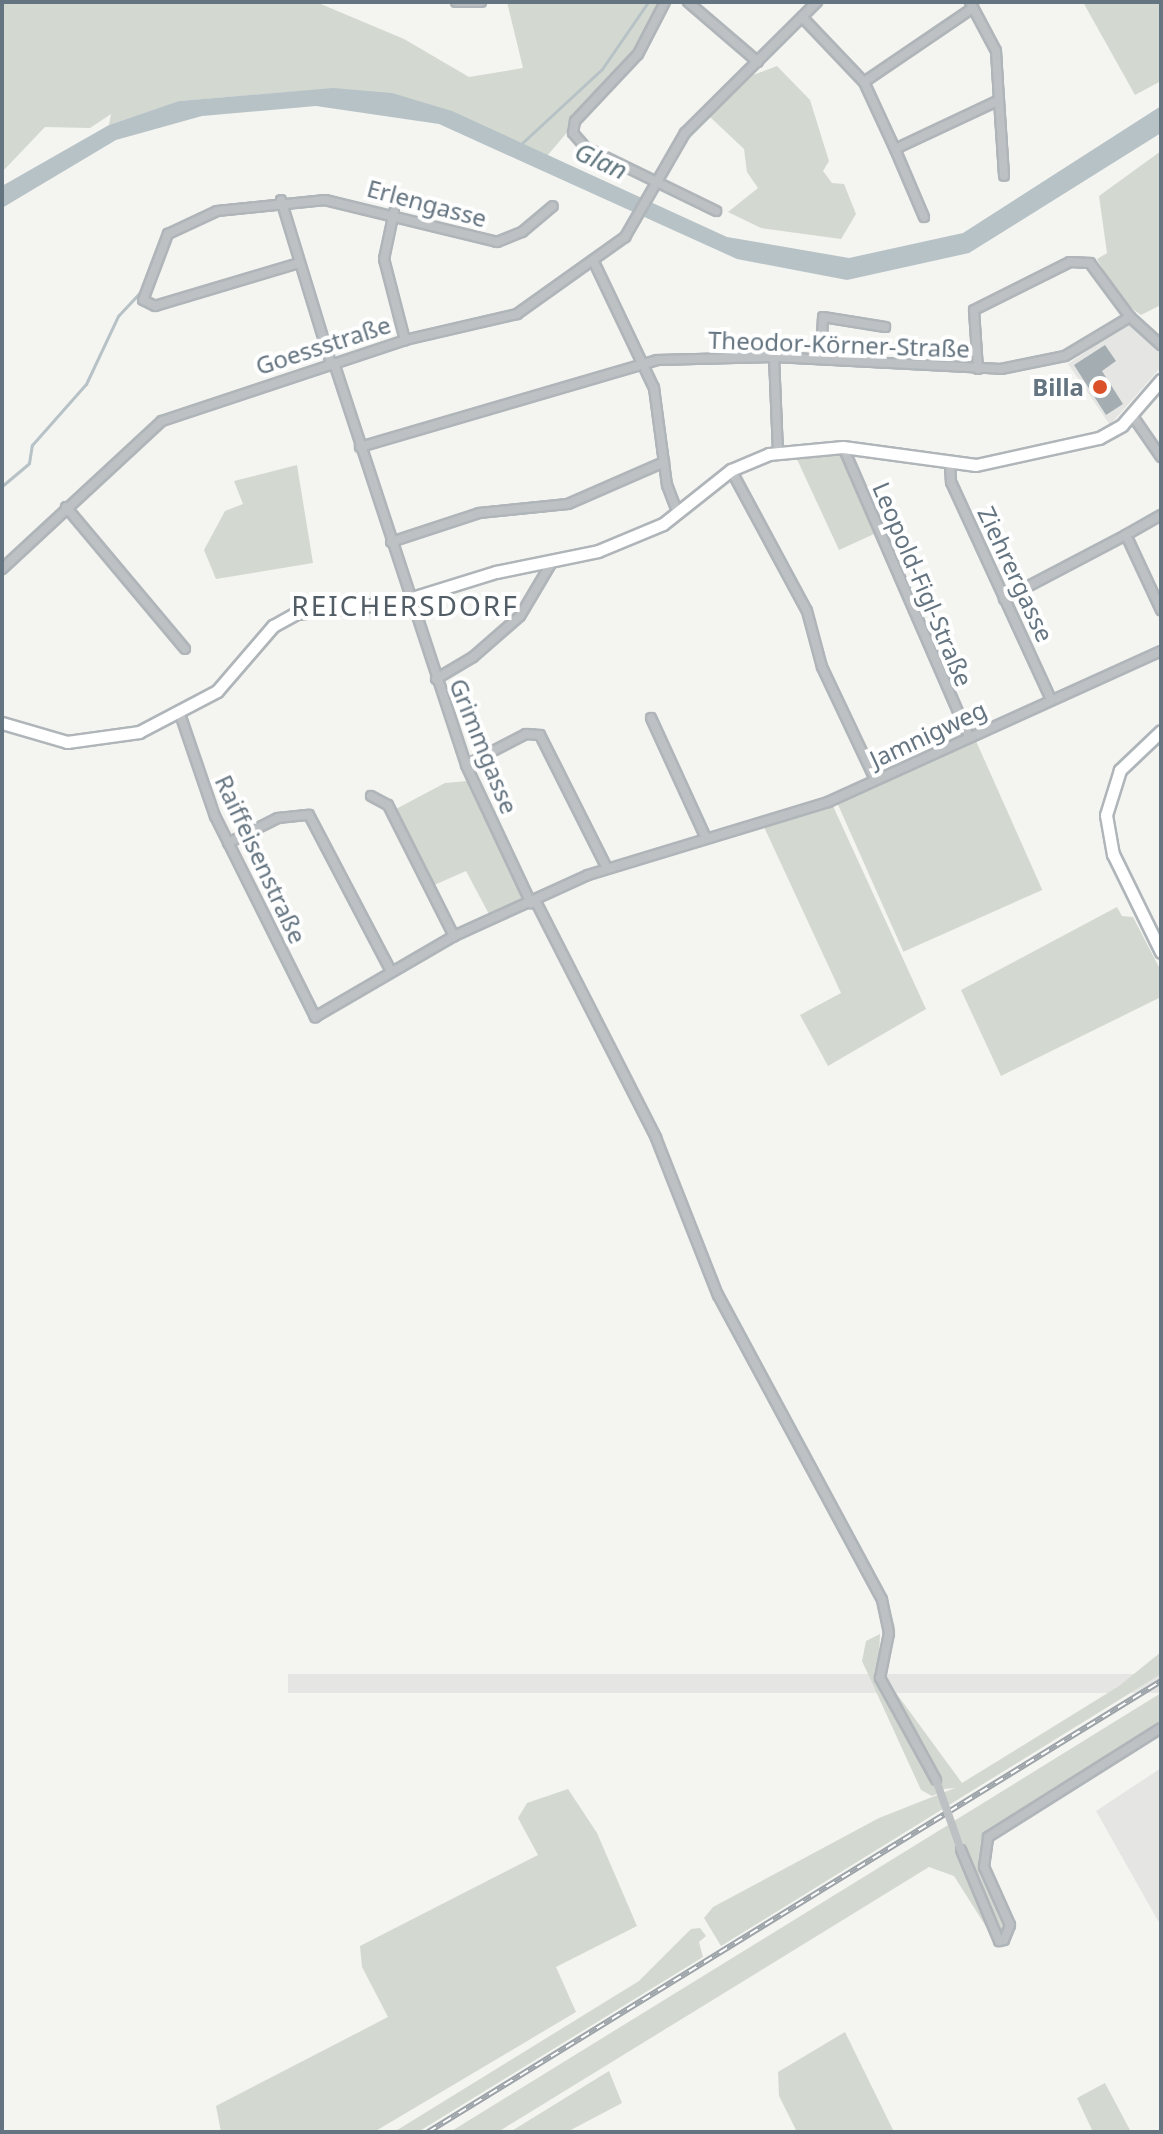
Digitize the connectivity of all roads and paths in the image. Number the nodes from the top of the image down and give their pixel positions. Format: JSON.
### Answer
{"nodes":[{"id":1,"x":456,"y":2,"type":"edge"},
{"id":2,"x":481,"y":2,"type":"edge"},
{"id":3,"x":665,"y":2,"type":"edge"},
{"id":4,"x":688,"y":2,"type":"edge"},
{"id":5,"x":817,"y":2,"type":"edge"},
{"id":6,"x":972,"y":5,"type":"edge"},
{"id":7,"x":802,"y":17,"type":"junction"},
{"id":8,"x":758,"y":62,"type":"junction"},
{"id":9,"x":864,"y":82,"type":"junction"},
{"id":10,"x":999,"y":100,"type":"junction"},
{"id":11,"x":895,"y":149,"type":"junction"},
{"id":12,"x":1004,"y":176,"type":"dead end"},
{"id":13,"x":656,"y":177,"type":"junction"},
{"id":14,"x":281,"y":200,"type":"junction"},
{"id":15,"x":553,"y":206,"type":"dead end"},
{"id":16,"x":716,"y":211,"type":"dead end"},
{"id":17,"x":394,"y":212,"type":"junction"},
{"id":18,"x":924,"y":217,"type":"dead end"},
{"id":19,"x":593,"y":260,"type":"junction"},
{"id":20,"x":299,"y":263,"type":"junction"},
{"id":21,"x":1130,"y":317,"type":"junction"},
{"id":22,"x":885,"y":327,"type":"dead end"},
{"id":23,"x":405,"y":340,"type":"junction"},
{"id":24,"x":1161,"y":345,"type":"edge"},
{"id":25,"x":774,"y":357,"type":"junction"},
{"id":26,"x":821,"y":358,"type":"junction"},
{"id":27,"x":332,"y":363,"type":"junction"},
{"id":28,"x":645,"y":363,"type":"junction"},
{"id":29,"x":978,"y":369,"type":"junction"},
{"id":30,"x":1161,"y":380,"type":"edge"},
{"id":31,"x":1132,"y":415,"type":"junction"},
{"id":32,"x":360,"y":447,"type":"junction"},
{"id":33,"x":843,"y":447,"type":"junction"},
{"id":34,"x":778,"y":452,"type":"junction"},
{"id":35,"x":1161,"y":457,"type":"edge"},
{"id":36,"x":664,"y":462,"type":"junction"},
{"id":37,"x":950,"y":464,"type":"junction"},
{"id":38,"x":731,"y":470,"type":"junction"},
{"id":39,"x":66,"y":507,"type":"junction"},
{"id":40,"x":678,"y":513,"type":"junction"},
{"id":41,"x":1161,"y":515,"type":"edge"},
{"id":42,"x":1126,"y":535,"type":"junction"},
{"id":43,"x":391,"y":542,"type":"junction"},
{"id":44,"x":552,"y":562,"type":"junction"},
{"id":45,"x":2,"y":569,"type":"edge"},
{"id":46,"x":1004,"y":599,"type":"junction"},
{"id":47,"x":410,"y":600,"type":"junction"},
{"id":48,"x":1161,"y":610,"type":"edge"},
{"id":49,"x":185,"y":649,"type":"dead end"},
{"id":50,"x":1161,"y":651,"type":"edge"},
{"id":51,"x":436,"y":679,"type":"junction"},
{"id":52,"x":1051,"y":699,"type":"junction"},
{"id":53,"x":180,"y":714,"type":"junction"},
{"id":54,"x":651,"y":718,"type":"dead end"},
{"id":55,"x":2,"y":723,"type":"edge"},
{"id":56,"x":1161,"y":731,"type":"edge"},
{"id":57,"x":969,"y":737,"type":"junction"},
{"id":58,"x":466,"y":765,"type":"junction"},
{"id":59,"x":875,"y":779,"type":"junction"},
{"id":60,"x":371,"y":796,"type":"dead end"},
{"id":61,"x":706,"y":838,"type":"junction"},
{"id":62,"x":228,"y":843,"type":"junction"},
{"id":63,"x":607,"y":868,"type":"junction"},
{"id":64,"x":534,"y":902,"type":"junction"},
{"id":65,"x":454,"y":936,"type":"junction"},
{"id":66,"x":1161,"y":952,"type":"edge"},
{"id":67,"x":391,"y":971,"type":"junction"},
{"id":68,"x":315,"y":1017,"type":"joint"},
{"id":69,"x":1161,"y":1728,"type":"edge"}],
"edges":[{"from":1,"to":2,"type":"street"},
{"from":3,"to":13,"type":"street"},
{"from":4,"to":8,"type":"street"},
{"from":5,"to":7,"type":"street","name":"Goessstraße"},
{"from":6,"to":9,"type":"street"},
{"from":6,"to":10,"type":"street"},
{"from":7,"to":8,"type":"street","name":"Goessstraße"},
{"from":7,"to":9,"type":"street"},
{"from":8,"to":13,"type":"street","name":"Goessstraße"},
{"from":9,"to":11,"type":"street"},
{"from":10,"to":11,"type":"street"},
{"from":10,"to":12,"type":"street"},
{"from":11,"to":18,"type":"street"},
{"from":13,"to":16,"type":"street"},
{"from":13,"to":19,"type":"street","name":"Goessstraße"},
{"from":14,"to":17,"type":"street","name":"Erlengasse"},
{"from":14,"to":20,"type":"street","name":"Grimmgasse"},
{"from":14,"to":20,"type":"street","name":"Erlengasse"},
{"from":15,"to":17,"type":"street","name":"Erlengasse"},
{"from":17,"to":23,"type":"street"},
{"from":19,"to":23,"type":"street","name":"Goessstraße"},
{"from":19,"to":28,"type":"street"},
{"from":20,"to":27,"type":"street","name":"Grimmgasse"},
{"from":21,"to":24,"type":"street"},
{"from":21,"to":29,"type":"street","name":"Theodor-Körner-Straße"},
{"from":21,"to":29,"type":"street"},
{"from":22,"to":26,"type":"street"},
{"from":23,"to":27,"type":"street","name":"Goessstraße"},
{"from":25,"to":26,"type":"street","name":"Theodor-Körner-Straße"},
{"from":25,"to":28,"type":"street","name":"Theodor-Körner-Straße"},
{"from":25,"to":34,"type":"street"},
{"from":26,"to":29,"type":"street","name":"Theodor-Körner-Straße"},
{"from":27,"to":32,"type":"street","name":"Grimmgasse"},
{"from":27,"to":39,"type":"street","name":"Goessstraße"},
{"from":28,"to":32,"type":"street","name":"Theodor-Körner-Straße"},
{"from":28,"to":36,"type":"street"},
{"from":30,"to":31,"type":"main road"},
{"from":31,"to":35,"type":"street"},
{"from":31,"to":37,"type":"main road"},
{"from":32,"to":43,"type":"street","name":"Grimmgasse"},
{"from":33,"to":34,"type":"main road"},
{"from":33,"to":37,"type":"main road"},
{"from":33,"to":57,"type":"street","name":"Leopold-Figl-Straße"},
{"from":34,"to":38,"type":"main road"},
{"from":36,"to":40,"type":"street"},
{"from":36,"to":43,"type":"street"},
{"from":37,"to":46,"type":"street","name":"Ziehrergasse"},
{"from":38,"to":40,"type":"main road"},
{"from":38,"to":59,"type":"street"},
{"from":39,"to":45,"type":"street","name":"Goessstraße"},
{"from":39,"to":49,"type":"street"},
{"from":40,"to":44,"type":"main road"},
{"from":41,"to":42,"type":"street"},
{"from":42,"to":46,"type":"street"},
{"from":42,"to":48,"type":"street"},
{"from":43,"to":47,"type":"street","name":"Grimmgasse"},
{"from":44,"to":47,"type":"main road"},
{"from":44,"to":51,"type":"street"},
{"from":46,"to":52,"type":"street","name":"Ziehrergasse"},
{"from":47,"to":51,"type":"street","name":"Grimmgasse"},
{"from":47,"to":53,"type":"main road"},
{"from":50,"to":52,"type":"street","name":"Jamnigweg"},
{"from":51,"to":58,"type":"street","name":"Grimmgasse"},
{"from":52,"to":57,"type":"street","name":"Jamnigweg"},
{"from":53,"to":55,"type":"main road"},
{"from":53,"to":62,"type":"street","name":"Raiffeisenstraße"},
{"from":54,"to":61,"type":"street"},
{"from":56,"to":66,"type":"main road"},
{"from":57,"to":59,"type":"street","name":"Jamnigweg"},
{"from":58,"to":63,"type":"street"},
{"from":58,"to":64,"type":"street","name":"Grimmgasse"},
{"from":59,"to":61,"type":"street","name":"Jamnigweg"},
{"from":60,"to":65,"type":"street"},
{"from":61,"to":63,"type":"street","name":"Jamnigweg"},
{"from":62,"to":67,"type":"street"},
{"from":62,"to":68,"type":"street","name":"Raiffeisenstraße"},
{"from":63,"to":64,"type":"street","name":"Jamnigweg"},
{"from":64,"to":65,"type":"street","name":"Jamnigweg"},
{"from":64,"to":69,"type":"street","name":"Grimmgasse","bridge":true},
{"from":65,"to":67,"type":"street","name":"Jamnigweg"},
{"from":67,"to":68,"type":"street","name":"Jamnigweg"}]}
